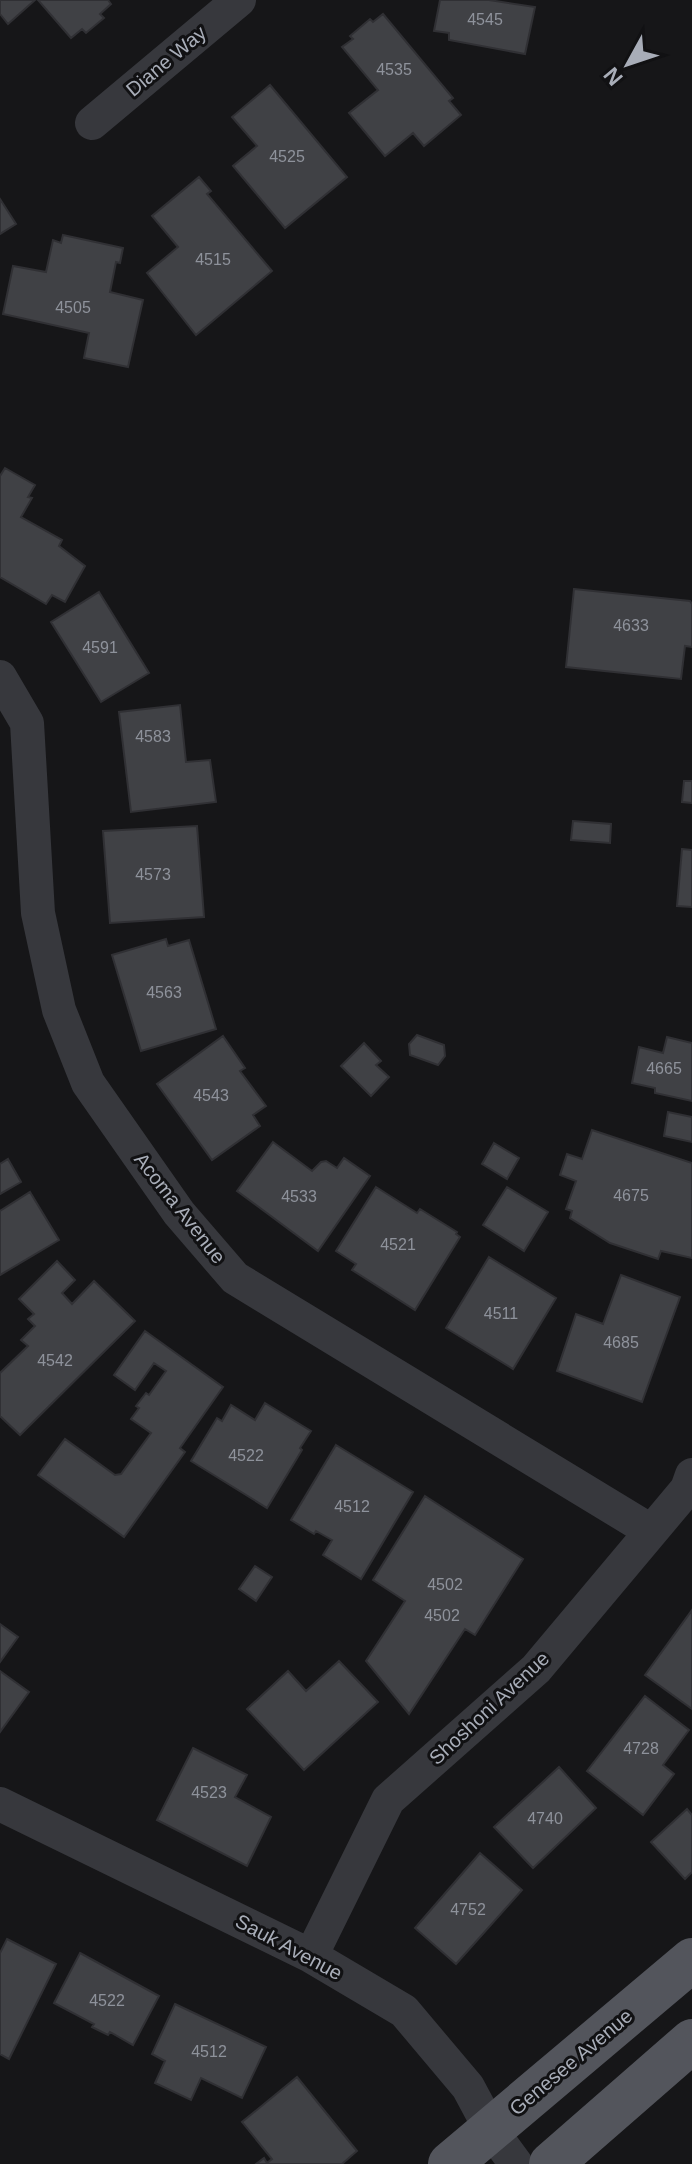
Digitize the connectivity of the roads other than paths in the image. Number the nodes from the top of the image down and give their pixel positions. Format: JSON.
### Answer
{"nodes":[{"id":1,"x":239,"y":0,"type":"edge"},
{"id":2,"x":92,"y":123,"type":"dead end"},
{"id":3,"x":0,"y":677,"type":"edge"},
{"id":4,"x":692,"y":1475,"type":"edge"},
{"id":5,"x":651,"y":1531,"type":"junction"},
{"id":6,"x":0,"y":1804,"type":"edge"},
{"id":7,"x":311,"y":1956,"type":"junction"},
{"id":8,"x":692,"y":1960,"type":"edge"},
{"id":9,"x":692,"y":2041,"type":"edge"},
{"id":10,"x":504,"y":2147,"type":"edge"},
{"id":11,"x":450,"y":2164,"type":"edge"},
{"id":12,"x":551,"y":2164,"type":"edge"}],
"edges":[{"from":1,"to":2,"type":"street","name":"Diane Way"},
{"from":3,"to":5,"type":"street","name":"Acoma Avenue"},
{"from":4,"to":5,"type":"street","name":"Shoshoni Avenue"},
{"from":5,"to":7,"type":"street","name":"Shoshoni Avenue"},
{"from":6,"to":7,"type":"street","name":"Sauk Avenue"},
{"from":7,"to":10,"type":"street","name":"Sauk Avenue"},
{"from":8,"to":10,"type":"main road","name":"Genesee Avenue"},
{"from":9,"to":12,"type":"main road"},
{"from":10,"to":11,"type":"main road","name":"Genesee Avenue"}]}
